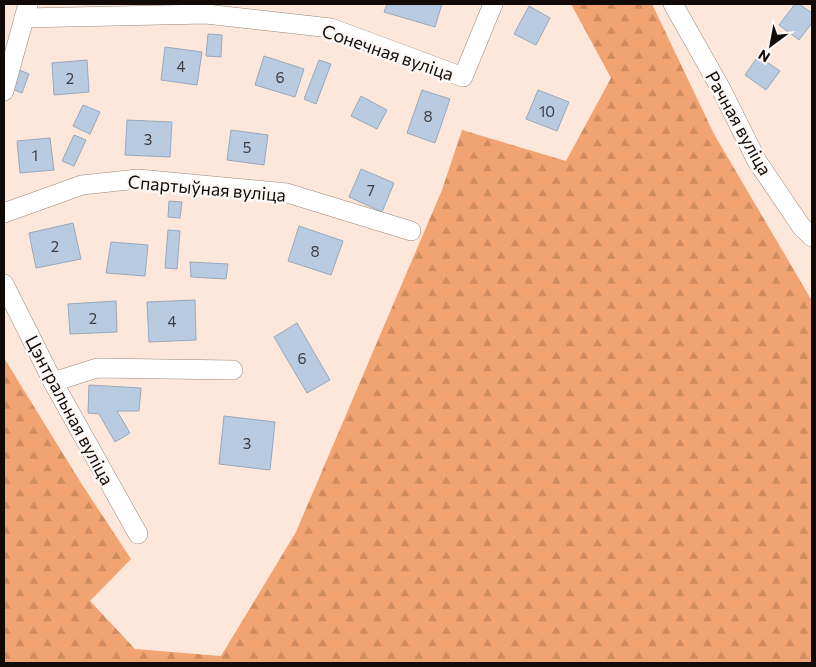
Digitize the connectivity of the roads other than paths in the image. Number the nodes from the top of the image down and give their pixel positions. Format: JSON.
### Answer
{"nodes":[{"id":1,"x":494,"y":4,"type":"edge"},
{"id":2,"x":673,"y":4,"type":"edge"},
{"id":3,"x":26,"y":11,"type":"edge"},
{"id":4,"x":4,"y":91,"type":"edge"},
{"id":5,"x":4,"y":213,"type":"edge"},
{"id":6,"x":411,"y":231,"type":"dead end"},
{"id":7,"x":812,"y":237,"type":"edge"},
{"id":8,"x":4,"y":284,"type":"edge"},
{"id":9,"x":233,"y":370,"type":"dead end"},
{"id":10,"x":52,"y":382,"type":"junction"},
{"id":11,"x":138,"y":534,"type":"dead end"}],
"edges":[{"from":1,"to":3,"type":"street","name":"Сонечная вуліца"},
{"from":2,"to":7,"type":"street","name":"Рачная вуліца"},
{"from":3,"to":4,"type":"street"},
{"from":5,"to":6,"type":"street","name":"Спартыўная вуліца"},
{"from":8,"to":10,"type":"street","name":"Цэнтральная вуліца"},
{"from":9,"to":10,"type":"street"},
{"from":10,"to":11,"type":"street","name":"Цэнтральная вуліца"}]}
